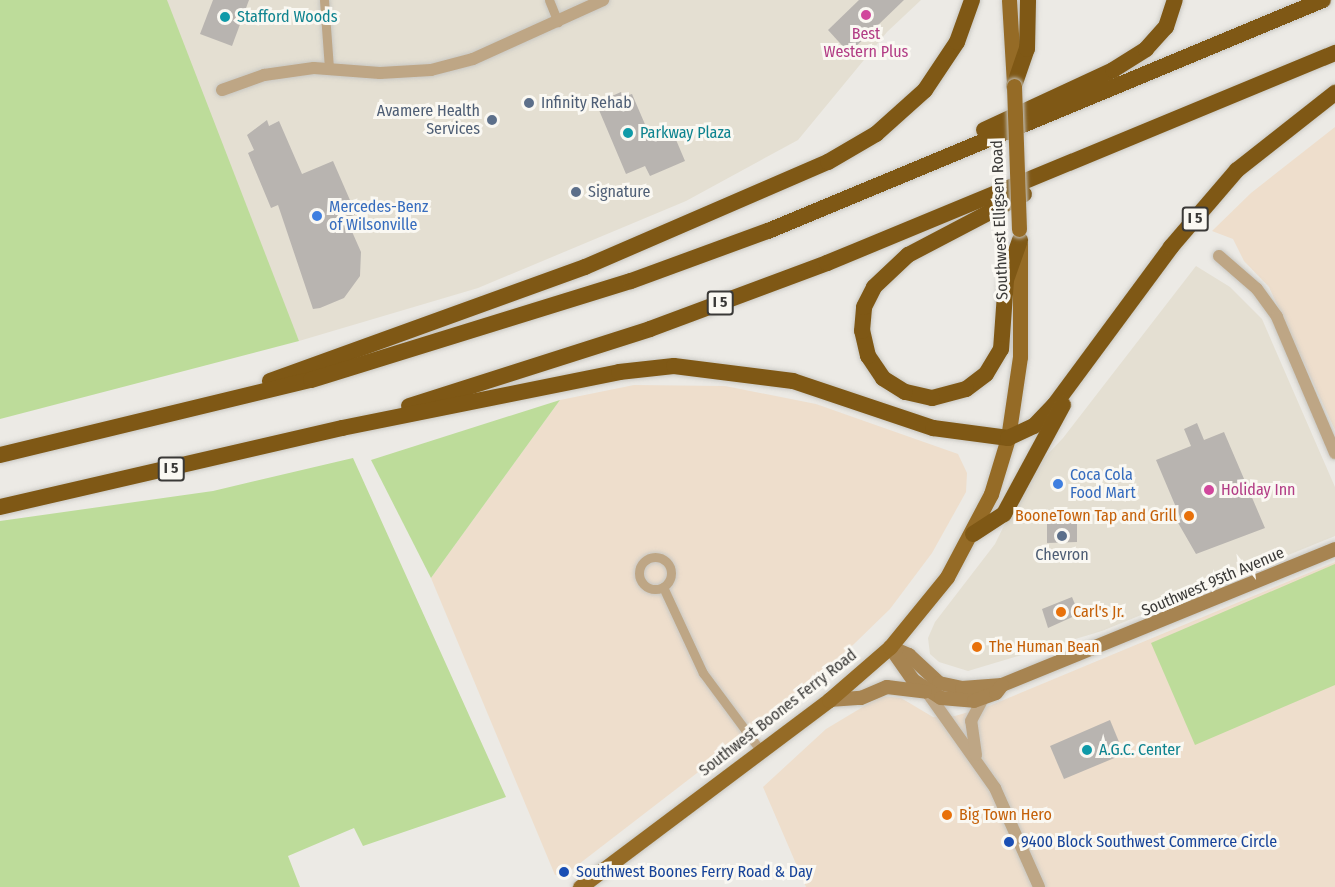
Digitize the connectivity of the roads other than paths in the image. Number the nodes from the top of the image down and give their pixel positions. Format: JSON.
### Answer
{"nodes":[{"id":1,"x":324,"y":0,"type":"edge"},
{"id":2,"x":549,"y":0,"type":"edge"},
{"id":3,"x":603,"y":0,"type":"edge"},
{"id":4,"x":972,"y":0,"type":"edge"},
{"id":5,"x":1009,"y":0,"type":"edge"},
{"id":6,"x":1028,"y":0,"type":"edge"},
{"id":7,"x":1175,"y":0,"type":"edge"},
{"id":8,"x":1323,"y":0,"type":"edge"},
{"id":9,"x":558,"y":22,"type":"junction"},
{"id":10,"x":1335,"y":53,"type":"edge"},
{"id":11,"x":329,"y":68,"type":"junction"},
{"id":12,"x":1014,"y":86,"type":"junction"},
{"id":13,"x":222,"y":90,"type":"dead end"},
{"id":14,"x":1335,"y":93,"type":"edge"},
{"id":15,"x":1091,"y":158,"type":"junction"},
{"id":16,"x":899,"y":177,"type":"junction"},
{"id":17,"x":1019,"y":234,"type":"junction"},
{"id":18,"x":1219,"y":256,"type":"dead end"},
{"id":19,"x":1083,"y":371,"type":"junction"},
{"id":20,"x":199,"y":407,"type":"junction"},
{"id":21,"x":342,"y":428,"type":"junction"},
{"id":22,"x":1008,"y":438,"type":"junction"},
{"id":23,"x":1335,"y":453,"type":"edge"},
{"id":24,"x":0,"y":455,"type":"edge"},
{"id":25,"x":0,"y":507,"type":"edge"},
{"id":26,"x":973,"y":534,"type":"junction"},
{"id":27,"x":1335,"y":549,"type":"edge"},
{"id":28,"x":663,"y":587,"type":"dead end"},
{"id":29,"x":890,"y":647,"type":"junction"},
{"id":30,"x":1002,"y":685,"type":"junction"},
{"id":31,"x":927,"y":692,"type":"junction"},
{"id":32,"x":946,"y":692,"type":"junction"},
{"id":33,"x":983,"y":698,"type":"junction"},
{"id":34,"x":829,"y":700,"type":"junction"},
{"id":35,"x":761,"y":751,"type":"junction"},
{"id":36,"x":976,"y":755,"type":"junction"},
{"id":37,"x":580,"y":887,"type":"edge"},
{"id":38,"x":1039,"y":887,"type":"edge"}],
"edges":[{"from":1,"to":11,"type":"street"},
{"from":2,"to":9,"type":"street"},
{"from":3,"to":9,"type":"street"},
{"from":4,"to":20,"type":"highway"},
{"from":5,"to":12,"type":"main road","name":"Southwest Elligsen Road"},
{"from":6,"to":12,"type":"highway"},
{"from":7,"to":16,"type":"highway"},
{"from":8,"to":16,"type":"highway"},
{"from":9,"to":11,"type":"street"},
{"from":10,"to":15,"type":"highway","number":"I 5"},
{"from":11,"to":13,"type":"street"},
{"from":12,"to":17,"type":"main road","name":"Southwest Elligsen Road","bridge":true},
{"from":14,"to":19,"type":"highway","number":"I 5"},
{"from":15,"to":17,"type":"highway","number":"I 5"},
{"from":15,"to":21,"type":"highway","number":"I 5"},
{"from":16,"to":20,"type":"highway"},
{"from":17,"to":22,"type":"main road","name":"Southwest Elligsen Road"},
{"from":18,"to":23,"type":"street"},
{"from":19,"to":22,"type":"highway","number":"I 5"},
{"from":19,"to":26,"type":"highway","number":"I 5"},
{"from":20,"to":24,"type":"highway"},
{"from":21,"to":22,"type":"highway","number":"I 5"},
{"from":21,"to":25,"type":"highway","number":"I 5"},
{"from":22,"to":26,"type":"main road","name":"Southwest Boones Ferry Road"},
{"from":26,"to":29,"type":"main road","name":"Southwest Boones Ferry Road"},
{"from":27,"to":30,"type":"main road","name":"Southwest 95th Avenue"},
{"from":28,"to":35,"type":"street"},
{"from":29,"to":31,"type":"main road"},
{"from":29,"to":32,"type":"main road"},
{"from":29,"to":34,"type":"main road","name":"Southwest Boones Ferry Road"},
{"from":30,"to":32,"type":"main road","name":"Southwest 95th Avenue"},
{"from":30,"to":33,"type":"main road","name":"Southwest 95th Avenue"},
{"from":31,"to":32,"type":"main road"},
{"from":31,"to":34,"type":"main road"},
{"from":31,"to":36,"type":"street"},
{"from":32,"to":33,"type":"main road"},
{"from":33,"to":36,"type":"street"},
{"from":34,"to":35,"type":"main road","name":"Southwest Boones Ferry Road"},
{"from":35,"to":37,"type":"main road","name":"Southwest Boones Ferry Road"},
{"from":36,"to":38,"type":"street"}]}
